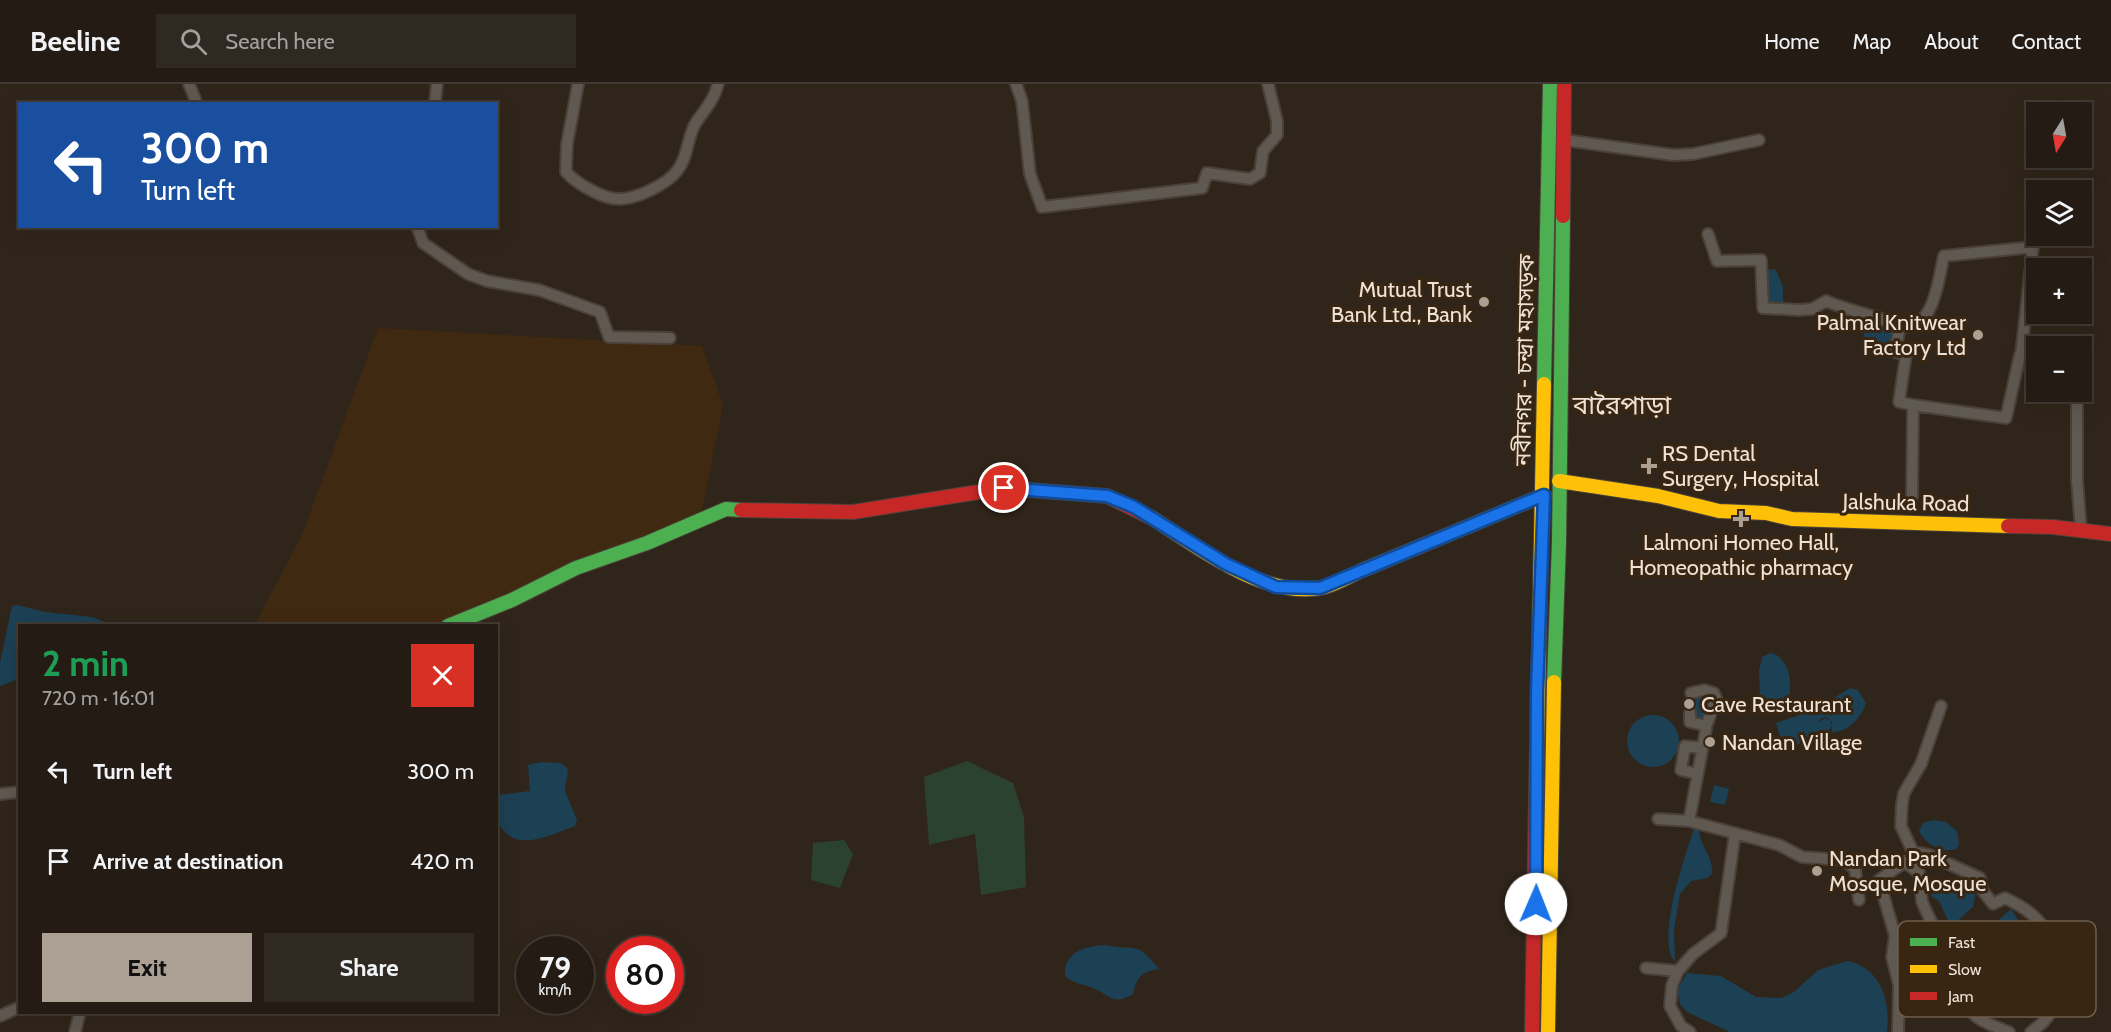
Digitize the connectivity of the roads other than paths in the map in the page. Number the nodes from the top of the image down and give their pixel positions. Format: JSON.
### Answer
{"nodes":[{"id":1,"x":189,"y":84,"type":"edge"},
{"id":2,"x":437,"y":84,"type":"edge"},
{"id":3,"x":578,"y":84,"type":"edge"},
{"id":4,"x":718,"y":84,"type":"edge"},
{"id":5,"x":1016,"y":84,"type":"edge"},
{"id":6,"x":1268,"y":84,"type":"edge"},
{"id":7,"x":1550,"y":84,"type":"edge"},
{"id":8,"x":1564,"y":84,"type":"edge"},
{"id":9,"x":196,"y":102,"type":"edge"},
{"id":10,"x":435,"y":102,"type":"edge"},
{"id":11,"x":1564,"y":140,"type":"junction"},
{"id":12,"x":1759,"y":140,"type":"dead end"},
{"id":13,"x":418,"y":228,"type":"edge"},
{"id":14,"x":1708,"y":234,"type":"dead end"},
{"id":15,"x":2033,"y":247,"type":"joint"},
{"id":16,"x":1900,"y":326,"type":"junction"},
{"id":17,"x":670,"y":338,"type":"dead end"},
{"id":18,"x":2021,"y":356,"type":"junction"},
{"id":19,"x":2026,"y":356,"type":"edge"},
{"id":20,"x":2077,"y":402,"type":"edge"},
{"id":21,"x":1913,"y":405,"type":"junction"},
{"id":22,"x":1559,"y":481,"type":"junction"},
{"id":23,"x":1544,"y":495,"type":"junction"},
{"id":24,"x":1912,"y":497,"type":"dead end"},
{"id":25,"x":2081,"y":530,"type":"junction"},
{"id":26,"x":2111,"y":534,"type":"edge"},
{"id":27,"x":453,"y":624,"type":"edge"},
{"id":28,"x":1691,"y":693,"type":"dead end"},
{"id":29,"x":1941,"y":706,"type":"dead end"},
{"id":30,"x":1690,"y":713,"type":"dead end"},
{"id":31,"x":1708,"y":727,"type":"junction"},
{"id":32,"x":1703,"y":753,"type":"junction"},
{"id":33,"x":1697,"y":774,"type":"junction"},
{"id":34,"x":18,"y":792,"type":"edge"},
{"id":35,"x":0,"y":794,"type":"edge"},
{"id":36,"x":1658,"y":819,"type":"dead end"},
{"id":37,"x":1689,"y":821,"type":"junction"},
{"id":38,"x":1735,"y":833,"type":"junction"},
{"id":39,"x":1858,"y":900,"type":"dead end"},
{"id":40,"x":1931,"y":921,"type":"edge"},
{"id":41,"x":2038,"y":921,"type":"edge"},
{"id":42,"x":1535,"y":924,"type":"junction"},
{"id":43,"x":1550,"y":924,"type":"junction"},
{"id":44,"x":1646,"y":968,"type":"dead end"},
{"id":45,"x":1678,"y":971,"type":"junction"},
{"id":46,"x":1898,"y":981,"type":"edge"},
{"id":47,"x":18,"y":1008,"type":"edge"},
{"id":48,"x":80,"y":1014,"type":"edge"},
{"id":49,"x":0,"y":1016,"type":"edge"},
{"id":50,"x":1898,"y":1017,"type":"edge"},
{"id":51,"x":1977,"y":1017,"type":"edge"},
{"id":52,"x":2047,"y":1017,"type":"edge"},
{"id":53,"x":75,"y":1032,"type":"edge"},
{"id":54,"x":1532,"y":1032,"type":"edge"},
{"id":55,"x":1548,"y":1032,"type":"edge"},
{"id":56,"x":1690,"y":1032,"type":"edge"},
{"id":57,"x":1898,"y":1032,"type":"edge"},
{"id":58,"x":2009,"y":1032,"type":"edge"},
{"id":59,"x":2031,"y":1032,"type":"edge"}],
"edges":[{"from":1,"to":9,"type":"street"},
{"from":2,"to":10,"type":"street"},
{"from":3,"to":4,"type":"street"},
{"from":5,"to":6,"type":"street"},
{"from":7,"to":23,"type":"main road","name":"নবীনগর - চন্দ্রা মহাসড়ক"},
{"from":8,"to":11,"type":"main road","name":"নবীনগর - চন্দ্রা মহাসড়ক"},
{"from":11,"to":12,"type":"street"},
{"from":11,"to":22,"type":"main road","name":"নবীনগর - চন্দ্রা মহাসড়ক"},
{"from":13,"to":17,"type":"street"},
{"from":14,"to":16,"type":"street"},
{"from":15,"to":16,"type":"street"},
{"from":15,"to":18,"type":"street"},
{"from":16,"to":21,"type":"street"},
{"from":18,"to":19,"type":"street"},
{"from":18,"to":21,"type":"street"},
{"from":20,"to":25,"type":"street"},
{"from":21,"to":24,"type":"street"},
{"from":22,"to":25,"type":"main road","name":"Jalshuka Road"},
{"from":22,"to":43,"type":"main road","name":"নবীনগর - চন্দ্রা মহাসড়ক"},
{"from":23,"to":27,"type":"main road"},
{"from":23,"to":42,"type":"main road","name":"নবীনগর - চন্দ্রা মহাসড়ক"},
{"from":25,"to":26,"type":"main road","name":"Jalshuka Road"},
{"from":28,"to":31,"type":"street"},
{"from":29,"to":41,"type":"street"},
{"from":30,"to":31,"type":"street"},
{"from":31,"to":32,"type":"street"},
{"from":32,"to":33,"type":"street"},
{"from":32,"to":33,"type":"street"},
{"from":33,"to":37,"type":"street"},
{"from":34,"to":35,"type":"street"},
{"from":36,"to":37,"type":"street"},
{"from":37,"to":38,"type":"street"},
{"from":38,"to":39,"type":"street"},
{"from":38,"to":45,"type":"street"},
{"from":40,"to":46,"type":"street"},
{"from":42,"to":43,"type":"main road"},
{"from":42,"to":54,"type":"main road","name":"নবীনগর - চন্দ্রা মহাসড়ক"},
{"from":43,"to":55,"type":"main road","name":"নবীনগর - চন্দ্রা মহাসড়ক"},
{"from":44,"to":45,"type":"street"},
{"from":45,"to":56,"type":"street"},
{"from":47,"to":49,"type":"street"},
{"from":48,"to":53,"type":"street"},
{"from":50,"to":57,"type":"street"},
{"from":51,"to":58,"type":"street"},
{"from":52,"to":59,"type":"street"}]}
